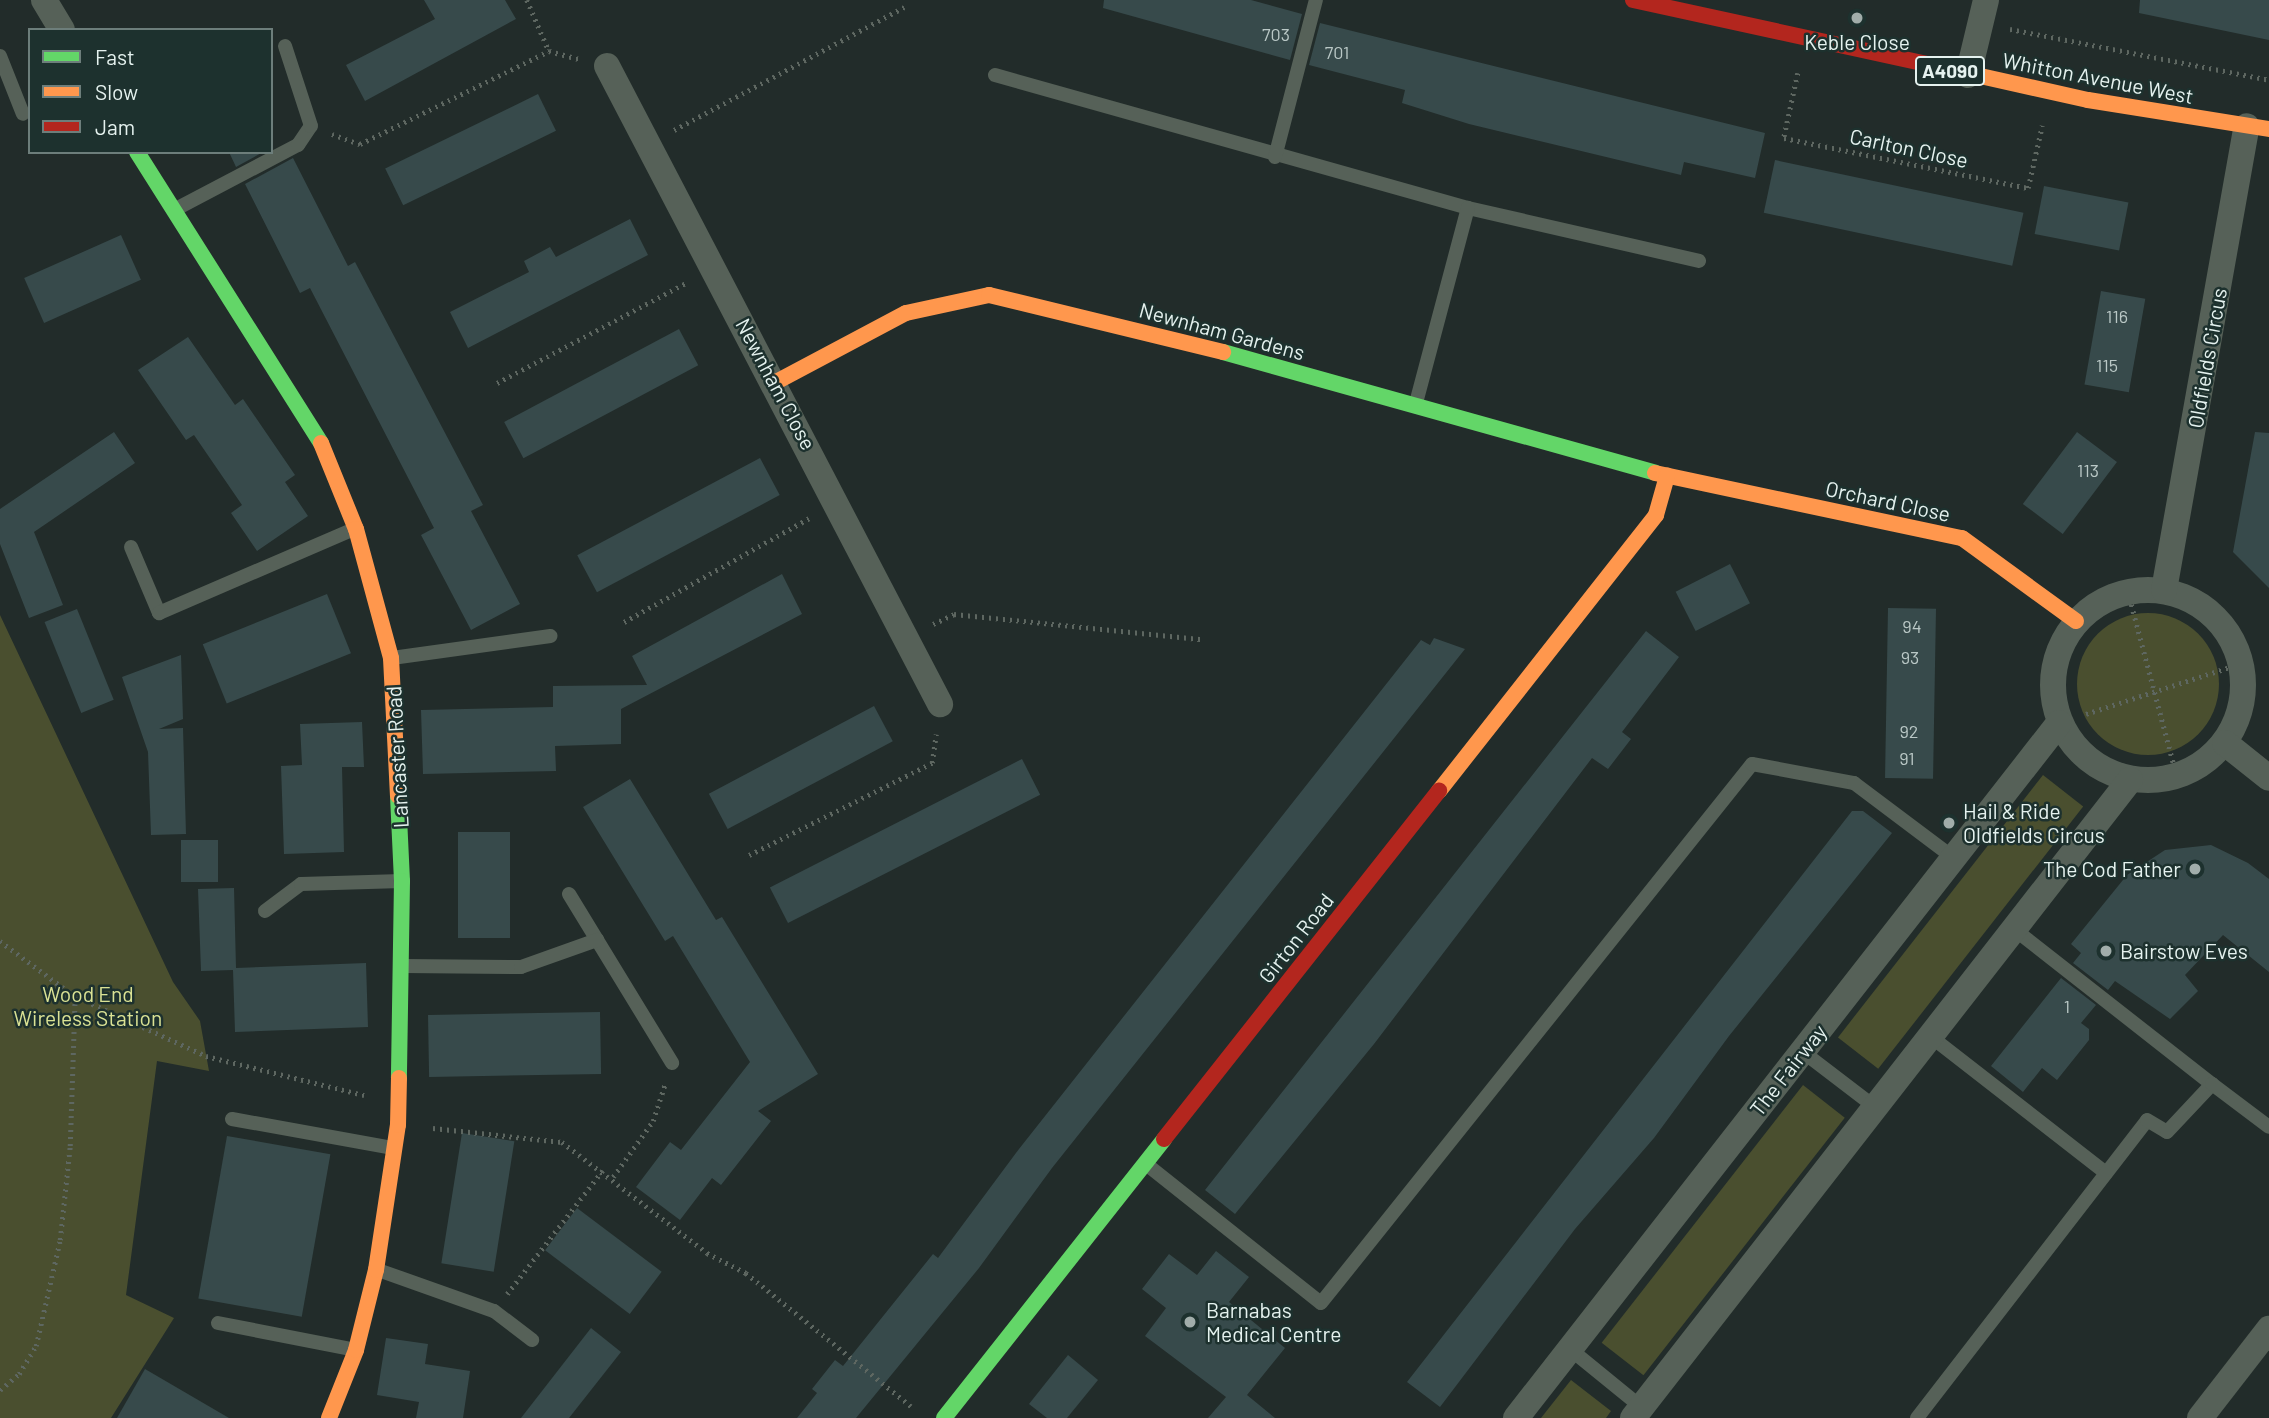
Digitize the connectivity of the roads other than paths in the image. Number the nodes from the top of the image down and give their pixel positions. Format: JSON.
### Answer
{"nodes":[{"id":1,"x":44,"y":0,"type":"edge"},
{"id":2,"x":1316,"y":0,"type":"edge"},
{"id":3,"x":1633,"y":0,"type":"edge"},
{"id":4,"x":1984,"y":12,"type":"edge"},
{"id":5,"x":61,"y":28,"type":"edge"},
{"id":6,"x":285,"y":46,"type":"dead end"},
{"id":7,"x":0,"y":56,"type":"edge"},
{"id":8,"x":607,"y":66,"type":"road end"},
{"id":9,"x":996,"y":75,"type":"dead end"},
{"id":10,"x":1969,"y":75,"type":"junction"},
{"id":11,"x":23,"y":114,"type":"dead end"},
{"id":12,"x":2258,"y":128,"type":"edge"},
{"id":13,"x":138,"y":154,"type":"edge"},
{"id":14,"x":1275,"y":157,"type":"junction"},
{"id":15,"x":1468,"y":208,"type":"junction"},
{"id":16,"x":173,"y":210,"type":"junction"},
{"id":17,"x":1699,"y":261,"type":"dead end"},
{"id":18,"x":776,"y":382,"type":"junction"},
{"id":19,"x":1415,"y":406,"type":"junction"},
{"id":20,"x":1667,"y":476,"type":"junction"},
{"id":21,"x":356,"y":528,"type":"junction"},
{"id":22,"x":131,"y":547,"type":"dead end"},
{"id":23,"x":2164,"y":590,"type":"junction"},
{"id":24,"x":2076,"y":621,"type":"junction"},
{"id":25,"x":550,"y":636,"type":"dead end"},
{"id":26,"x":391,"y":658,"type":"junction"},
{"id":27,"x":940,"y":704,"type":"road end"},
{"id":28,"x":2059,"y":723,"type":"junction"},
{"id":29,"x":2225,"y":743,"type":"junction"},
{"id":30,"x":2269,"y":778,"type":"edge"},
{"id":31,"x":2130,"y":779,"type":"junction"},
{"id":32,"x":1954,"y":858,"type":"junction"},
{"id":33,"x":402,"y":881,"type":"junction"},
{"id":34,"x":569,"y":894,"type":"dead end"},
{"id":35,"x":265,"y":911,"type":"dead end"},
{"id":36,"x":2014,"y":929,"type":"junction"},
{"id":37,"x":597,"y":940,"type":"junction"},
{"id":38,"x":401,"y":966,"type":"junction"},
{"id":39,"x":1930,"y":1036,"type":"junction"},
{"id":40,"x":1803,"y":1052,"type":"junction"},
{"id":41,"x":672,"y":1062,"type":"road end"},
{"id":42,"x":2212,"y":1084,"type":"junction"},
{"id":43,"x":1875,"y":1107,"type":"junction"},
{"id":44,"x":232,"y":1119,"type":"dead end"},
{"id":45,"x":2269,"y":1127,"type":"edge"},
{"id":46,"x":395,"y":1148,"type":"junction"},
{"id":47,"x":1145,"y":1163,"type":"junction"},
{"id":48,"x":2106,"y":1173,"type":"junction"},
{"id":49,"x":376,"y":1270,"type":"junction"},
{"id":50,"x":218,"y":1323,"type":"dead end"},
{"id":51,"x":2269,"y":1329,"type":"edge"},
{"id":52,"x":532,"y":1340,"type":"dead end"},
{"id":53,"x":1570,"y":1349,"type":"junction"},
{"id":54,"x":356,"y":1350,"type":"junction"},
{"id":55,"x":1637,"y":1412,"type":"edge"},
{"id":56,"x":329,"y":1418,"type":"edge"},
{"id":57,"x":944,"y":1418,"type":"edge"},
{"id":58,"x":1516,"y":1418,"type":"edge"},
{"id":59,"x":1917,"y":1418,"type":"edge"},
{"id":60,"x":2200,"y":1418,"type":"edge"}],
"edges":[{"from":1,"to":5,"type":"street"},
{"from":2,"to":14,"type":"lane"},
{"from":3,"to":10,"type":"street","name":"Whitton Avenue West","number":"A4090"},
{"from":4,"to":10,"type":"street"},
{"from":6,"to":16,"type":"lane"},
{"from":7,"to":11,"type":"lane"},
{"from":8,"to":18,"type":"street","name":"Newnham Close"},
{"from":9,"to":14,"type":"lane"},
{"from":10,"to":12,"type":"street","name":"Whitton Avenue West","number":"A4090"},
{"from":12,"to":23,"type":"street","name":"Oldfields Circus"},
{"from":13,"to":16,"type":"street","name":"Lancaster Road"},
{"from":14,"to":15,"type":"lane"},
{"from":15,"to":17,"type":"lane"},
{"from":15,"to":19,"type":"lane"},
{"from":16,"to":21,"type":"street","name":"Lancaster Road"},
{"from":18,"to":19,"type":"street","name":"Newnham Gardens"},
{"from":18,"to":27,"type":"street","name":"Newnham Close"},
{"from":19,"to":20,"type":"street","name":"Newnham Gardens"},
{"from":20,"to":24,"type":"street","name":"Orchard Close"},
{"from":20,"to":47,"type":"street","name":"Girton Road"},
{"from":21,"to":22,"type":"lane"},
{"from":21,"to":26,"type":"street","name":"Lancaster Road"},
{"from":23,"to":24,"type":"street"},
{"from":23,"to":29,"type":"street"},
{"from":24,"to":28,"type":"street"},
{"from":25,"to":26,"type":"lane"},
{"from":26,"to":33,"type":"street","name":"Lancaster Road"},
{"from":28,"to":31,"type":"street"},
{"from":28,"to":32,"type":"street","name":"The Fairway"},
{"from":29,"to":30,"type":"street"},
{"from":29,"to":31,"type":"street"},
{"from":31,"to":36,"type":"street"},
{"from":32,"to":40,"type":"street","name":"The Fairway"},
{"from":32,"to":47,"type":"lane"},
{"from":33,"to":35,"type":"lane"},
{"from":33,"to":38,"type":"street","name":"Lancaster Road"},
{"from":34,"to":37,"type":"lane"},
{"from":36,"to":39,"type":"street"},
{"from":36,"to":42,"type":"lane"},
{"from":37,"to":38,"type":"lane"},
{"from":37,"to":41,"type":"lane"},
{"from":38,"to":46,"type":"street","name":"Lancaster Road"},
{"from":39,"to":43,"type":"street"},
{"from":39,"to":48,"type":"lane"},
{"from":40,"to":43,"type":"lane"},
{"from":40,"to":53,"type":"street","name":"The Fairway"},
{"from":42,"to":45,"type":"lane"},
{"from":42,"to":48,"type":"lane"},
{"from":43,"to":55,"type":"street"},
{"from":44,"to":46,"type":"lane"},
{"from":46,"to":49,"type":"street","name":"Lancaster Road"},
{"from":47,"to":57,"type":"street","name":"Girton Road"},
{"from":48,"to":59,"type":"lane"},
{"from":49,"to":52,"type":"lane"},
{"from":49,"to":54,"type":"street","name":"Lancaster Road"},
{"from":50,"to":54,"type":"lane"},
{"from":51,"to":60,"type":"street"},
{"from":53,"to":55,"type":"lane"},
{"from":53,"to":58,"type":"street","name":"The Fairway"},
{"from":54,"to":56,"type":"street","name":"Lancaster Road"}]}
